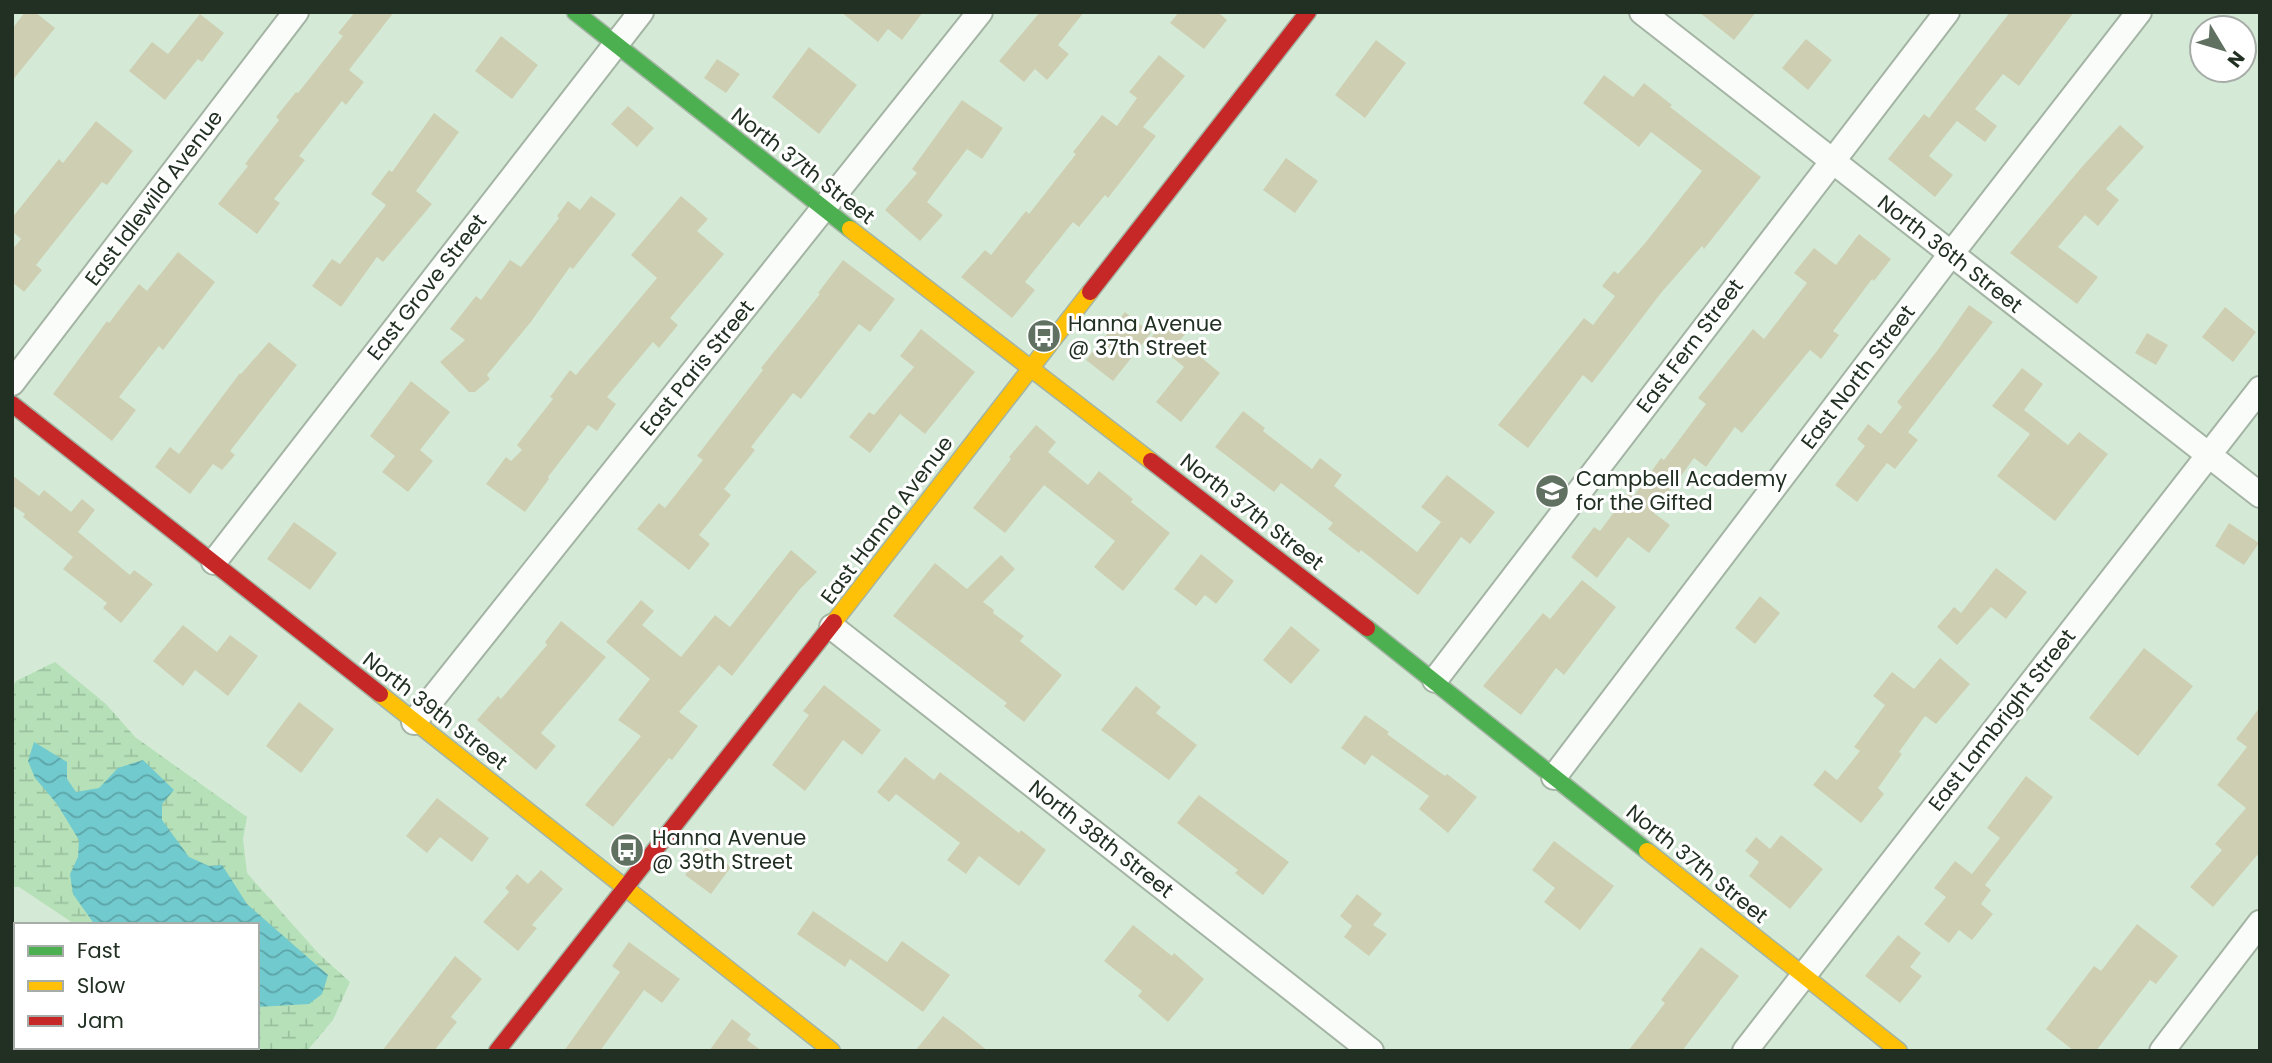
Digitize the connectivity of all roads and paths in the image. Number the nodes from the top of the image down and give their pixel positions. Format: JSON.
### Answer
{"nodes":[{"id":1,"x":296,"y":12,"type":"edge"},
{"id":2,"x":575,"y":12,"type":"edge"},
{"id":3,"x":641,"y":12,"type":"edge"},
{"id":4,"x":980,"y":12,"type":"edge"},
{"id":5,"x":1308,"y":12,"type":"edge"},
{"id":6,"x":1642,"y":12,"type":"edge"},
{"id":7,"x":1947,"y":12,"type":"edge"},
{"id":8,"x":2139,"y":12,"type":"edge"},
{"id":9,"x":615,"y":45,"type":"junction"},
{"id":10,"x":1832,"y":161,"type":"junction"},
{"id":11,"x":824,"y":209,"type":"junction"},
{"id":12,"x":1951,"y":254,"type":"junction"},
{"id":13,"x":1030,"y":368,"type":"junction"},
{"id":14,"x":12,"y":383,"type":"edge"},
{"id":15,"x":2260,"y":389,"type":"edge"},
{"id":16,"x":12,"y":404,"type":"edge"},
{"id":17,"x":2209,"y":455,"type":"junction"},
{"id":18,"x":2260,"y":495,"type":"edge"},
{"id":19,"x":214,"y":562,"type":"junction"},
{"id":20,"x":832,"y":627,"type":"junction"},
{"id":21,"x":1435,"y":680,"type":"junction"},
{"id":22,"x":414,"y":723,"type":"junction"},
{"id":23,"x":1554,"y":777,"type":"junction"},
{"id":24,"x":627,"y":887,"type":"junction"},
{"id":25,"x":2260,"y":923,"type":"edge"},
{"id":26,"x":1803,"y":976,"type":"junction"},
{"id":27,"x":497,"y":1051,"type":"edge"},
{"id":28,"x":832,"y":1051,"type":"edge"},
{"id":29,"x":1371,"y":1051,"type":"edge"},
{"id":30,"x":1745,"y":1051,"type":"edge"},
{"id":31,"x":1899,"y":1051,"type":"edge"},
{"id":32,"x":2162,"y":1051,"type":"edge"}],
"edges":[{"from":1,"to":14,"type":"street","name":"East Idlewild Avenue"},
{"from":2,"to":9,"type":"street","name":"North 37th Street"},
{"from":3,"to":9,"type":"street","name":"East Grove Street"},
{"from":4,"to":11,"type":"street","name":"East Paris Street"},
{"from":5,"to":13,"type":"street","name":"East Hanna Avenue"},
{"from":6,"to":10,"type":"street","name":"North 36th Street"},
{"from":7,"to":10,"type":"street","name":"East Fern Street"},
{"from":8,"to":12,"type":"street","name":"East North Street"},
{"from":9,"to":11,"type":"street","name":"North 37th Street"},
{"from":9,"to":19,"type":"street","name":"East Grove Street"},
{"from":10,"to":12,"type":"street","name":"North 36th Street"},
{"from":10,"to":21,"type":"street","name":"East Fern Street"},
{"from":11,"to":13,"type":"street","name":"North 37th Street"},
{"from":11,"to":22,"type":"street","name":"East Paris Street"},
{"from":12,"to":17,"type":"street","name":"North 36th Street"},
{"from":12,"to":23,"type":"street","name":"East North Street"},
{"from":13,"to":20,"type":"street","name":"East Hanna Avenue"},
{"from":13,"to":21,"type":"street","name":"North 37th Street"},
{"from":15,"to":17,"type":"street","name":"East Lambright Street"},
{"from":16,"to":19,"type":"street","name":"North 39th Street"},
{"from":17,"to":18,"type":"street","name":"North 36th Street"},
{"from":17,"to":26,"type":"street","name":"East Lambright Street"},
{"from":19,"to":22,"type":"street","name":"North 39th Street"},
{"from":20,"to":24,"type":"street","name":"East Hanna Avenue"},
{"from":20,"to":29,"type":"street","name":"North 38th Street"},
{"from":21,"to":23,"type":"street","name":"North 37th Street"},
{"from":22,"to":24,"type":"street","name":"North 39th Street"},
{"from":23,"to":26,"type":"street","name":"North 37th Street"},
{"from":24,"to":27,"type":"street","name":"East Hanna Avenue"},
{"from":24,"to":28,"type":"street","name":"North 39th Street"},
{"from":25,"to":32,"type":"street"},
{"from":26,"to":30,"type":"street","name":"East Lambright Street"},
{"from":26,"to":31,"type":"street","name":"North 37th Street"}]}
